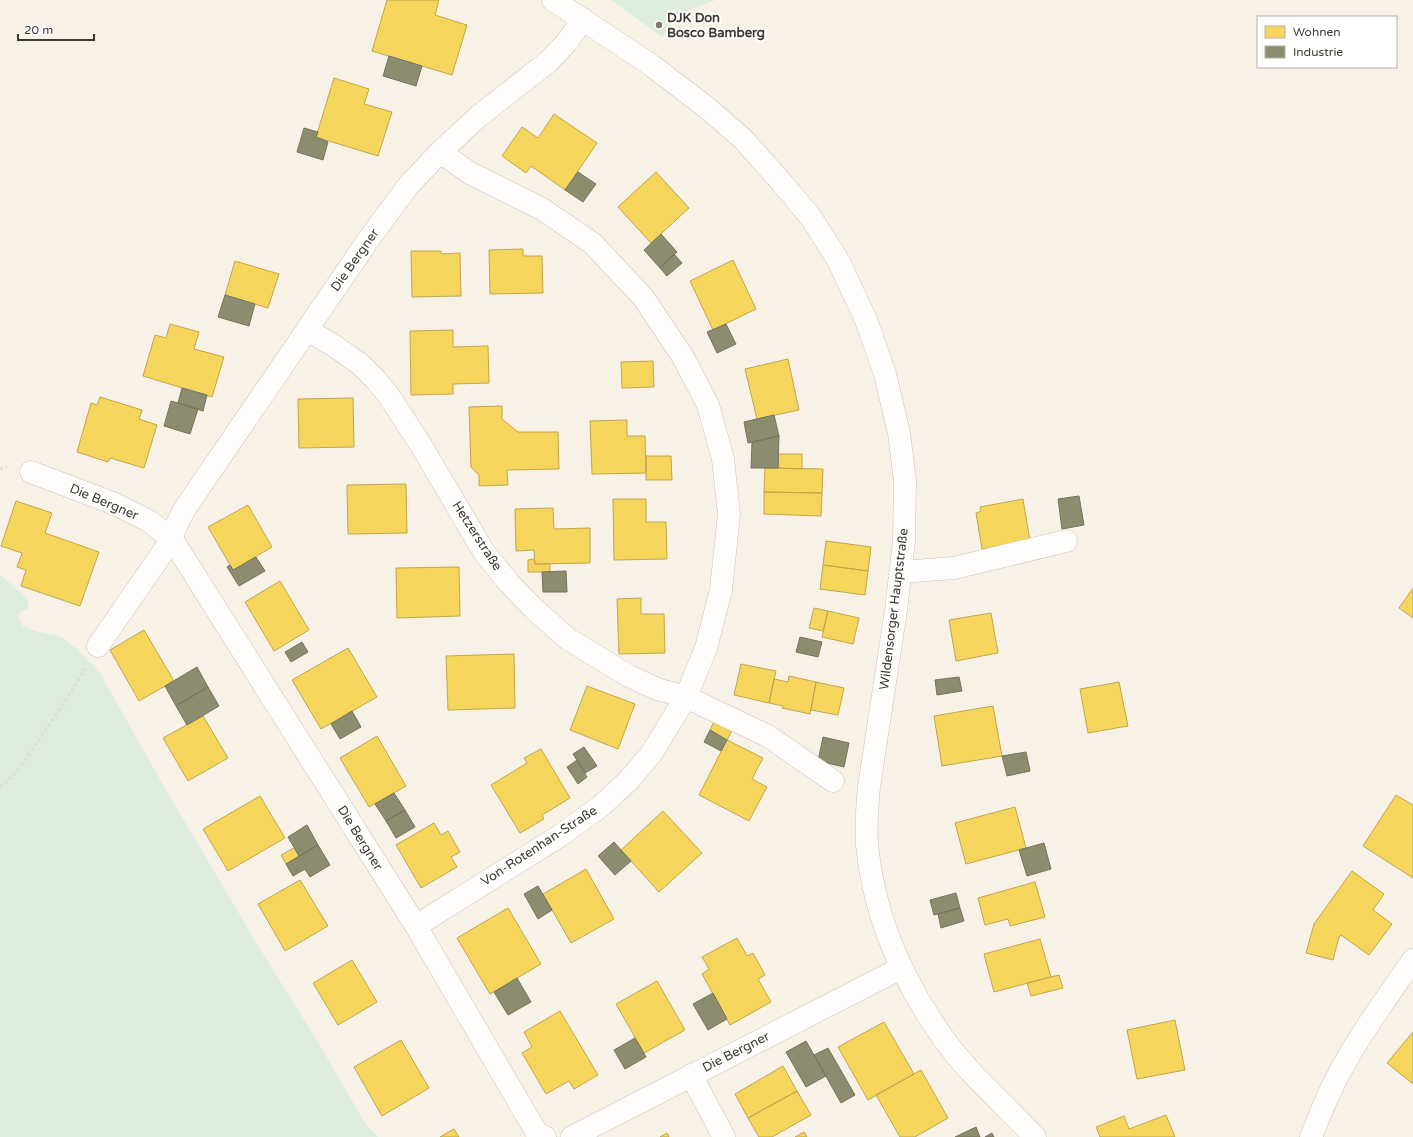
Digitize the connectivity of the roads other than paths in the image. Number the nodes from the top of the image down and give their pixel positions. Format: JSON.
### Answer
{"nodes":[{"id":1,"x":553,"y":0,"type":"edge"},
{"id":2,"x":583,"y":19,"type":"junction"},
{"id":3,"x":440,"y":152,"type":"junction"},
{"id":4,"x":307,"y":330,"type":"junction"},
{"id":5,"x":32,"y":472,"type":"dead end"},
{"id":6,"x":172,"y":539,"type":"junction"},
{"id":7,"x":1066,"y":541,"type":"dead end"},
{"id":8,"x":900,"y":572,"type":"junction"},
{"id":9,"x":98,"y":646,"type":"road end"},
{"id":10,"x":686,"y":697,"type":"junction"},
{"id":11,"x":833,"y":781,"type":"dead end"},
{"id":12,"x":416,"y":926,"type":"junction"},
{"id":13,"x":1413,"y":960,"type":"edge"},
{"id":14,"x":901,"y":968,"type":"junction"},
{"id":15,"x":691,"y":1075,"type":"junction"},
{"id":16,"x":545,"y":1137,"type":"edge"},
{"id":17,"x":572,"y":1137,"type":"edge"},
{"id":18,"x":724,"y":1137,"type":"edge"},
{"id":19,"x":1035,"y":1137,"type":"edge"},
{"id":20,"x":1311,"y":1137,"type":"edge"}],
"edges":[{"from":1,"to":2,"type":"street","name":"Wildensorger Hauptstraße"},
{"from":2,"to":3,"type":"street","name":"Die Bergner"},
{"from":2,"to":8,"type":"street","name":"Wildensorger Hauptstraße"},
{"from":3,"to":4,"type":"street","name":"Die Bergner"},
{"from":3,"to":10,"type":"street","name":"Von-Rotenhan-Straße"},
{"from":4,"to":6,"type":"street","name":"Die Bergner"},
{"from":4,"to":10,"type":"street","name":"Hetzerstraße"},
{"from":5,"to":6,"type":"street","name":"Die Bergner"},
{"from":6,"to":9,"type":"street","name":"Die Bergner"},
{"from":6,"to":12,"type":"street","name":"Die Bergner"},
{"from":7,"to":8,"type":"street"},
{"from":8,"to":14,"type":"street","name":"Wildensorger Hauptstraße"},
{"from":10,"to":11,"type":"street","name":"Hetzerstraße"},
{"from":10,"to":12,"type":"street","name":"Von-Rotenhan-Straße"},
{"from":12,"to":16,"type":"street","name":"Die Bergner"},
{"from":13,"to":20,"type":"street"},
{"from":14,"to":15,"type":"street","name":"Die Bergner"},
{"from":14,"to":19,"type":"street","name":"Wildensorger Hauptstraße"},
{"from":15,"to":17,"type":"street","name":"Die Bergner"},
{"from":15,"to":18,"type":"street"}]}
